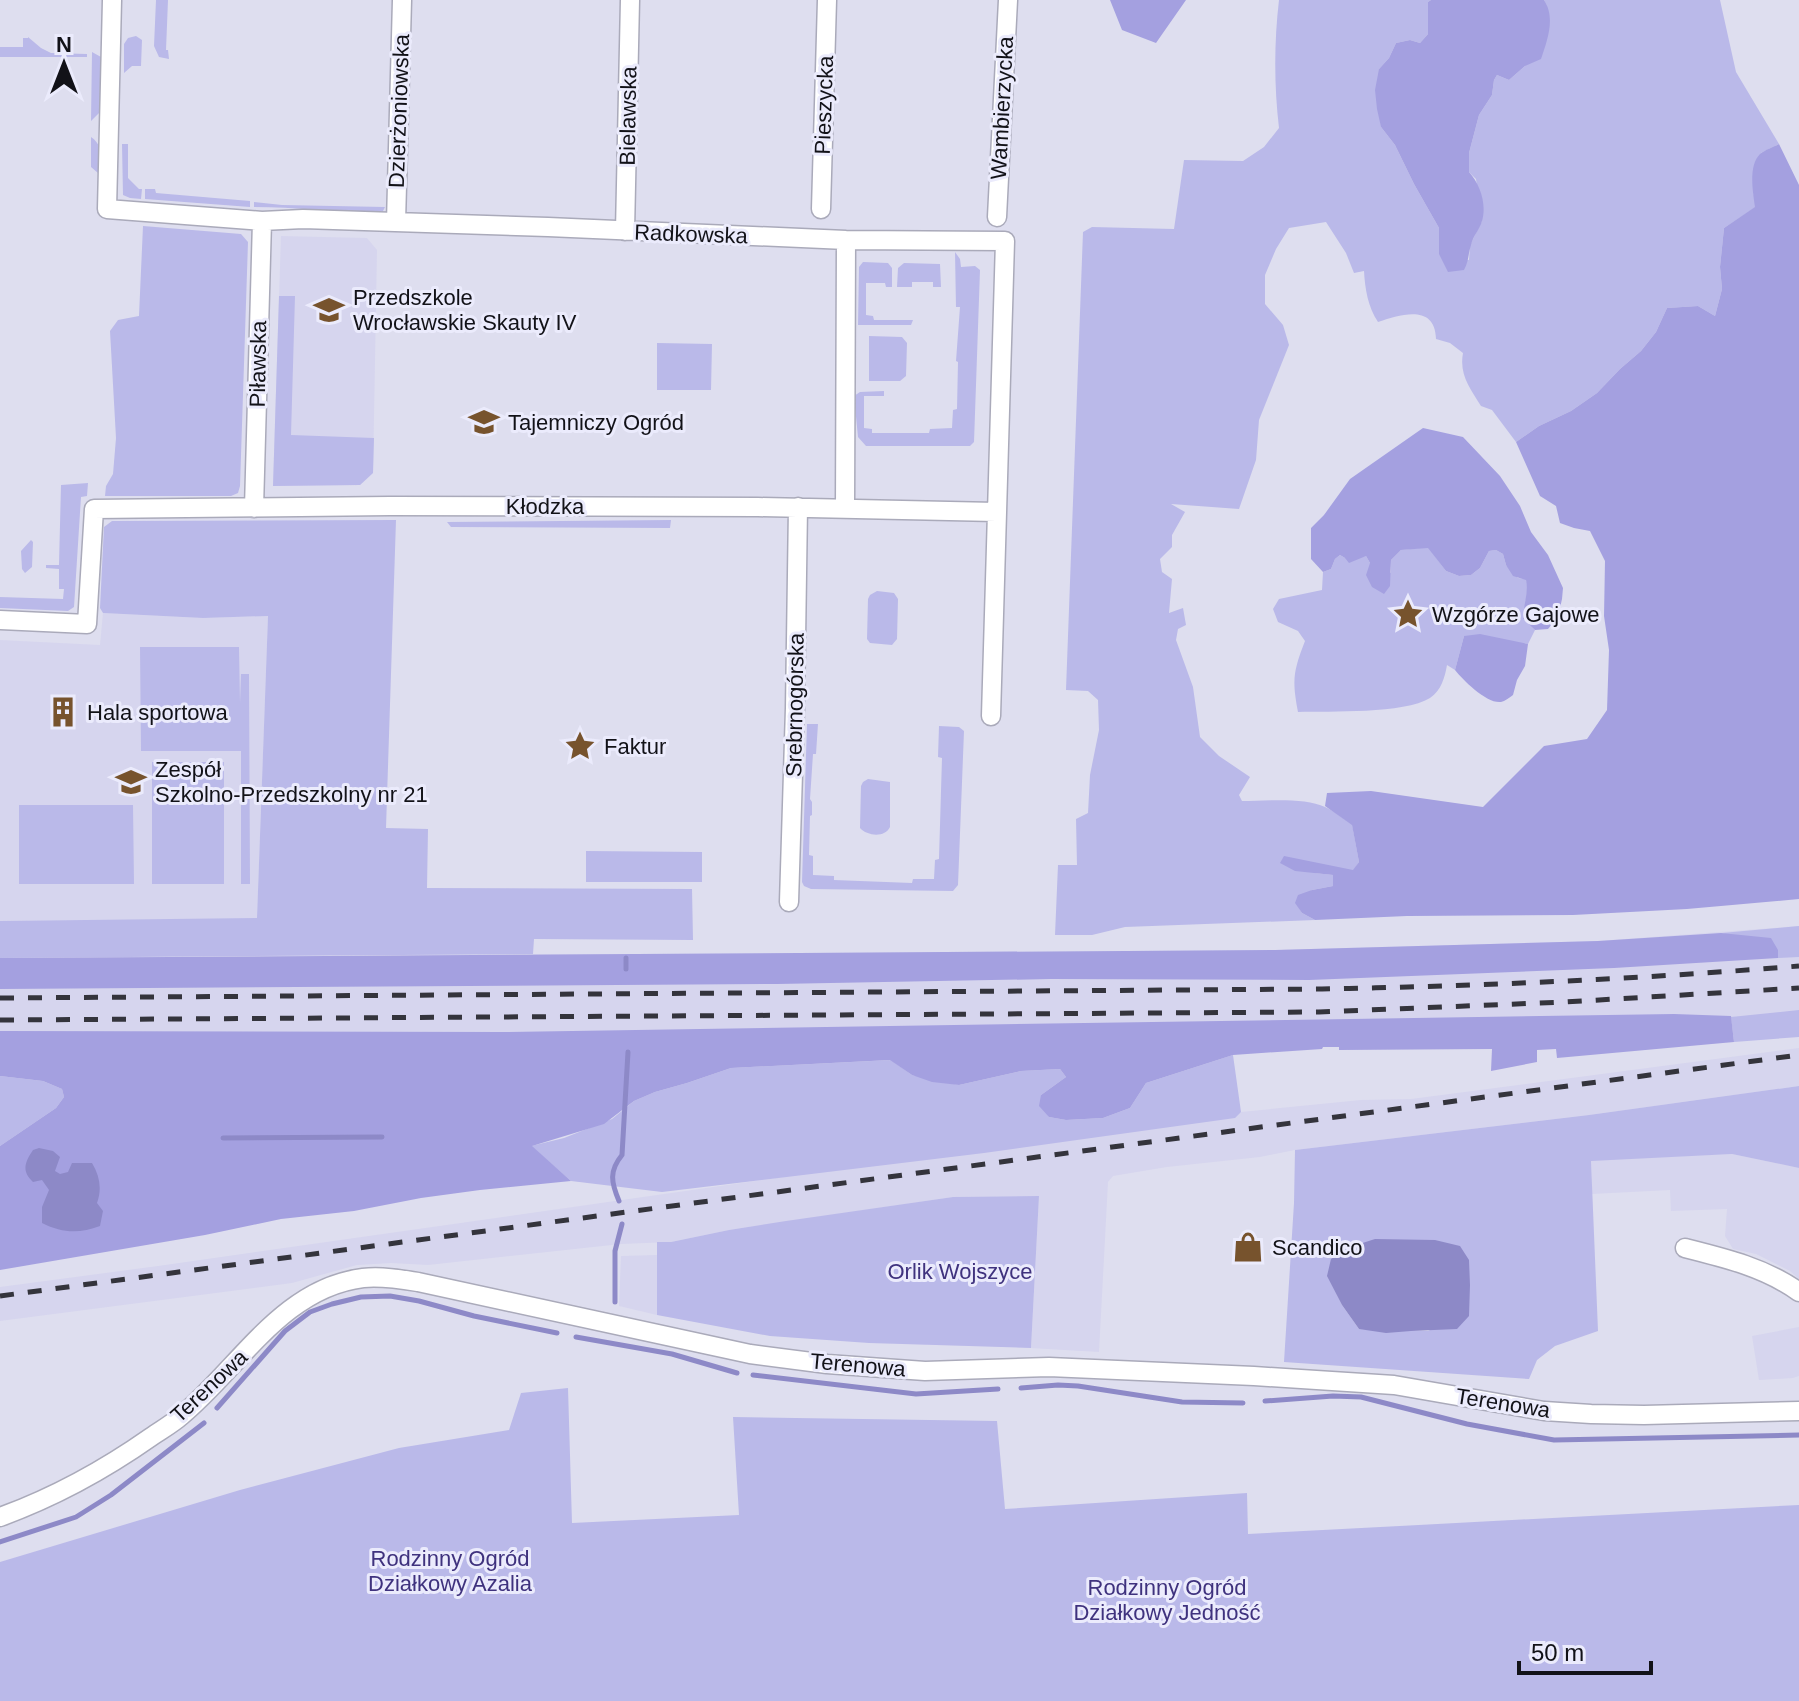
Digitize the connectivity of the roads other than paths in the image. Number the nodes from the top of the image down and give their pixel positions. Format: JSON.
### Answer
{"nodes":[{"id":1,"x":112,"y":0,"type":"edge"},
{"id":2,"x":402,"y":0,"type":"edge"},
{"id":3,"x":630,"y":0,"type":"edge"},
{"id":4,"x":827,"y":0,"type":"edge"},
{"id":5,"x":1008,"y":0,"type":"edge"},
{"id":6,"x":821,"y":209,"type":"dead end"},
{"id":7,"x":997,"y":217,"type":"dead end"},
{"id":8,"x":262,"y":221,"type":"junction"},
{"id":9,"x":396,"y":222,"type":"junction"},
{"id":10,"x":625,"y":231,"type":"junction"},
{"id":11,"x":846,"y":240,"type":"junction"},
{"id":12,"x":798,"y":507,"type":"junction"},
{"id":13,"x":254,"y":508,"type":"junction"},
{"id":14,"x":845,"y":508,"type":"junction"},
{"id":15,"x":996,"y":512,"type":"junction"},
{"id":16,"x":0,"y":620,"type":"edge"},
{"id":17,"x":991,"y":716,"type":"dead end"},
{"id":18,"x":789,"y":902,"type":"dead end"},
{"id":19,"x":1685,"y":1248,"type":"dead end"},
{"id":20,"x":1799,"y":1292,"type":"edge"},
{"id":21,"x":1799,"y":1411,"type":"edge"},
{"id":22,"x":0,"y":1517,"type":"edge"}],
"edges":[{"from":1,"to":8,"type":"street","name":"Radkowska"},
{"from":2,"to":9,"type":"street","name":"Dzierżoniowska"},
{"from":3,"to":10,"type":"street","name":"Bielawska"},
{"from":4,"to":6,"type":"street","name":"Pieszycka"},
{"from":5,"to":7,"type":"street","name":"Wambierzycka"},
{"from":8,"to":9,"type":"street","name":"Radkowska"},
{"from":8,"to":13,"type":"street","name":"Piławska"},
{"from":9,"to":10,"type":"street","name":"Radkowska"},
{"from":10,"to":11,"type":"street","name":"Radkowska"},
{"from":11,"to":14,"type":"street"},
{"from":11,"to":15,"type":"street","name":"Radkowska"},
{"from":12,"to":13,"type":"street","name":"Kłodzka"},
{"from":12,"to":14,"type":"street","name":"Kłodzka"},
{"from":12,"to":18,"type":"street","name":"Srebrnogórska"},
{"from":13,"to":16,"type":"street","name":"Kłodzka"},
{"from":14,"to":15,"type":"street","name":"Kłodzka"},
{"from":15,"to":17,"type":"street"},
{"from":19,"to":20,"type":"street"},
{"from":21,"to":22,"type":"street","name":"Terenowa"}]}
